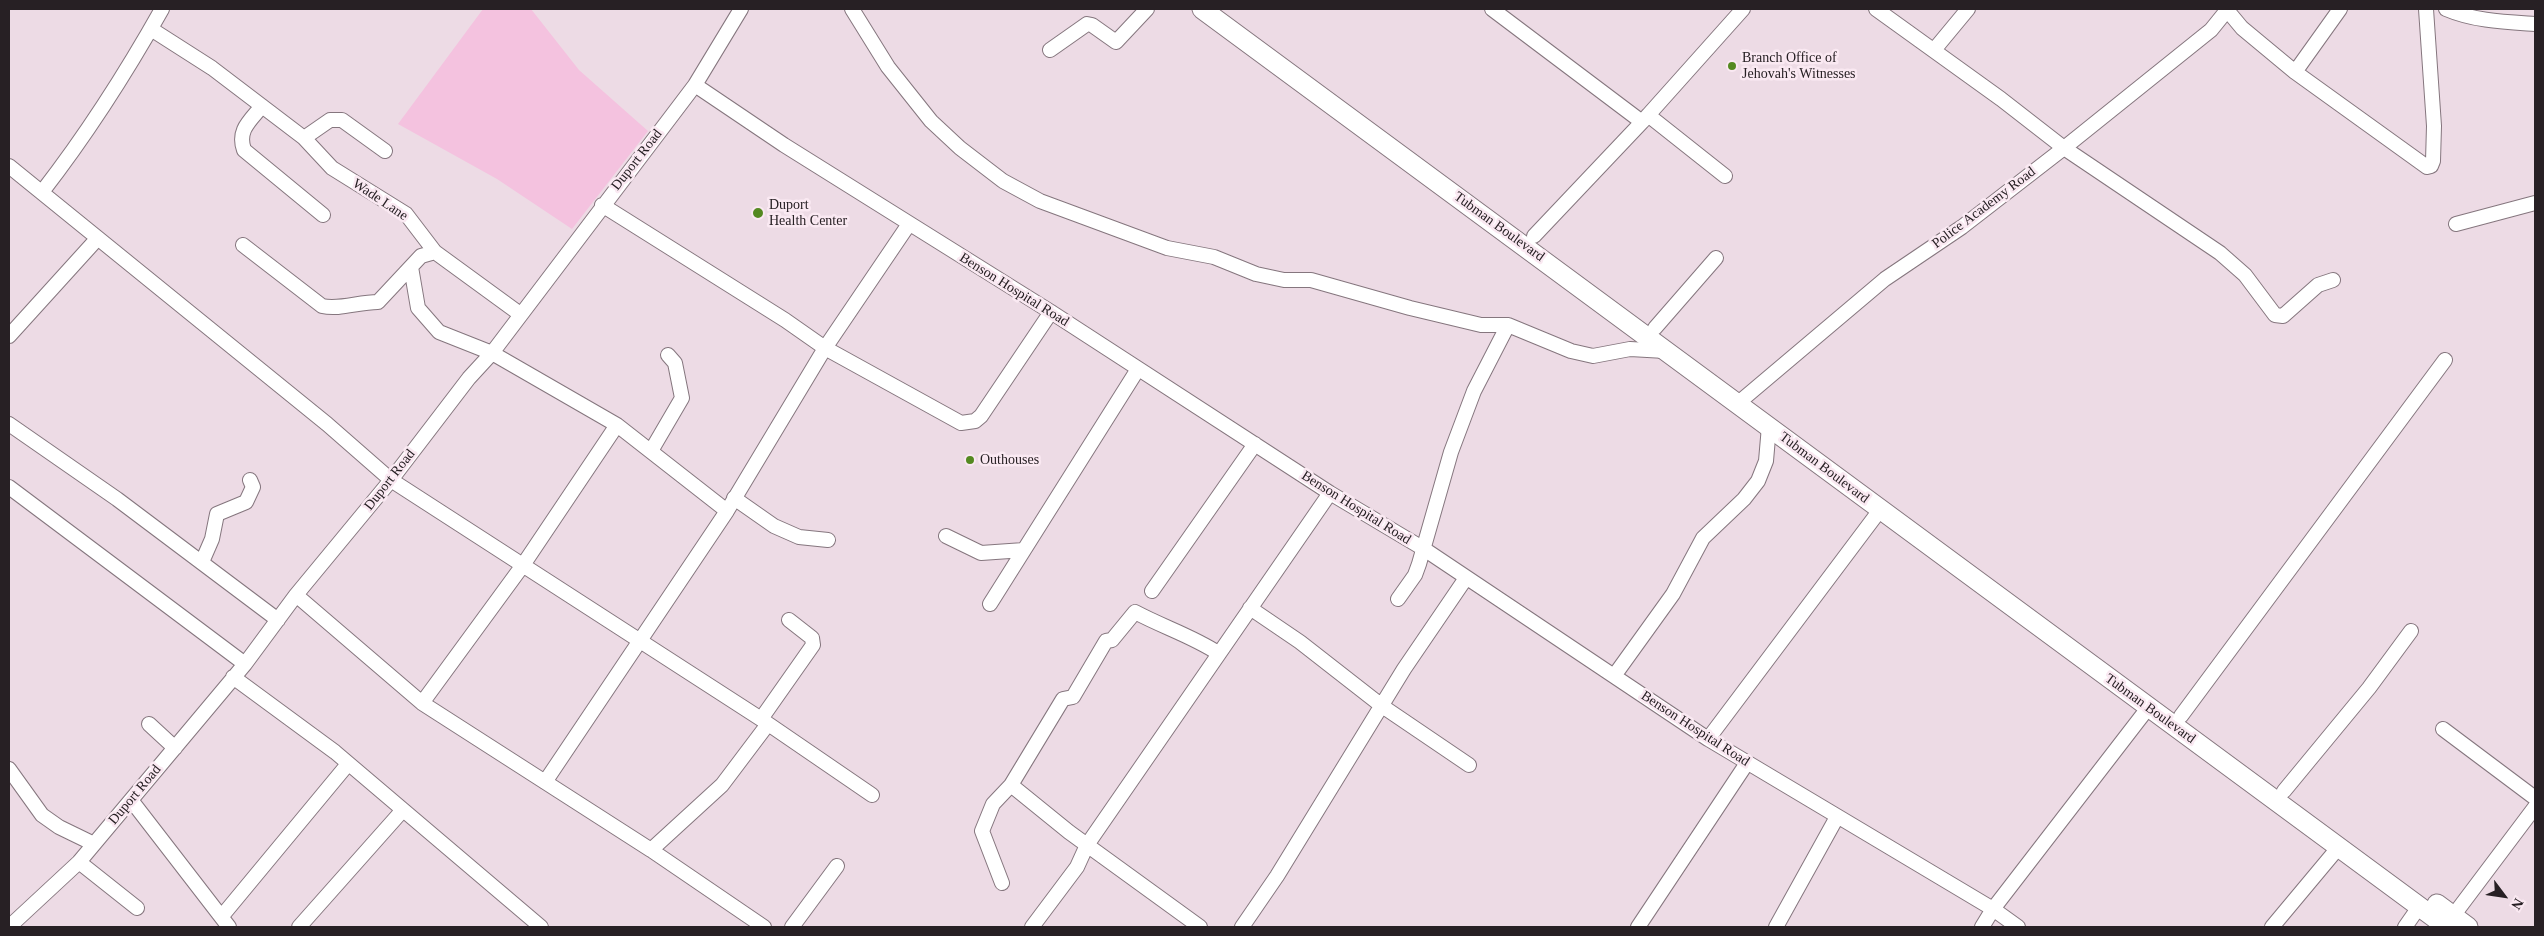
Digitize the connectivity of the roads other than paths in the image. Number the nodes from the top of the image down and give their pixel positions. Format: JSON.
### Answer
{"nodes":[{"id":1,"x":162,"y":9,"type":"edge"},
{"id":2,"x":852,"y":9,"type":"edge"},
{"id":3,"x":1147,"y":9,"type":"edge"},
{"id":4,"x":1202,"y":9,"type":"edge"},
{"id":5,"x":1223,"y":9,"type":"edge"},
{"id":6,"x":1492,"y":9,"type":"edge"},
{"id":7,"x":1742,"y":9,"type":"edge"},
{"id":8,"x":1876,"y":9,"type":"edge"},
{"id":9,"x":1968,"y":9,"type":"edge"},
{"id":10,"x":2228,"y":9,"type":"edge"},
{"id":11,"x":2340,"y":9,"type":"edge"},
{"id":12,"x":2426,"y":9,"type":"edge"},
{"id":13,"x":2446,"y":9,"type":"edge"},
{"id":14,"x":736,"y":10,"type":"edge"},
{"id":15,"x":2535,"y":24,"type":"edge"},
{"id":16,"x":151,"y":29,"type":"junction"},
{"id":17,"x":1050,"y":50,"type":"dead end"},
{"id":18,"x":1934,"y":50,"type":"junction"},
{"id":19,"x":2295,"y":72,"type":"junction"},
{"id":20,"x":695,"y":85,"type":"junction"},
{"id":21,"x":262,"y":106,"type":"junction"},
{"id":22,"x":1645,"y":119,"type":"junction"},
{"id":23,"x":304,"y":138,"type":"junction"},
{"id":24,"x":2064,"y":148,"type":"junction"},
{"id":25,"x":385,"y":151,"type":"dead end"},
{"id":26,"x":9,"y":166,"type":"edge"},
{"id":27,"x":1725,"y":176,"type":"dead end"},
{"id":28,"x":42,"y":192,"type":"junction"},
{"id":29,"x":2535,"y":203,"type":"edge"},
{"id":30,"x":602,"y":206,"type":"junction"},
{"id":31,"x":323,"y":215,"type":"dead end"},
{"id":32,"x":909,"y":224,"type":"junction"},
{"id":33,"x":2456,"y":224,"type":"dead end"},
{"id":34,"x":1534,"y":236,"type":"junction"},
{"id":35,"x":97,"y":239,"type":"junction"},
{"id":36,"x":243,"y":245,"type":"dead end"},
{"id":37,"x":436,"y":252,"type":"junction"},
{"id":38,"x":1716,"y":258,"type":"dead end"},
{"id":39,"x":410,"y":267,"type":"junction"},
{"id":40,"x":2333,"y":280,"type":"dead end"},
{"id":41,"x":1051,"y":312,"type":"junction"},
{"id":42,"x":520,"y":314,"type":"junction"},
{"id":43,"x":1508,"y":325,"type":"junction"},
{"id":44,"x":1655,"y":328,"type":"junction"},
{"id":45,"x":9,"y":336,"type":"edge"},
{"id":46,"x":825,"y":348,"type":"junction"},
{"id":47,"x":1665,"y":351,"type":"junction"},
{"id":48,"x":492,"y":354,"type":"junction"},
{"id":49,"x":668,"y":355,"type":"dead end"},
{"id":50,"x":2445,"y":360,"type":"dead end"},
{"id":51,"x":1138,"y":368,"type":"junction"},
{"id":52,"x":1742,"y":400,"type":"junction"},
{"id":53,"x":9,"y":424,"type":"edge"},
{"id":54,"x":617,"y":425,"type":"junction"},
{"id":55,"x":1768,"y":426,"type":"junction"},
{"id":56,"x":1255,"y":444,"type":"junction"},
{"id":57,"x":651,"y":451,"type":"junction"},
{"id":58,"x":250,"y":480,"type":"dead end"},
{"id":59,"x":391,"y":480,"type":"junction"},
{"id":60,"x":9,"y":487,"type":"edge"},
{"id":61,"x":1330,"y":493,"type":"junction"},
{"id":62,"x":734,"y":498,"type":"junction"},
{"id":63,"x":1880,"y":510,"type":"junction"},
{"id":64,"x":727,"y":511,"type":"junction"},
{"id":65,"x":946,"y":536,"type":"dead end"},
{"id":66,"x":828,"y":540,"type":"dead end"},
{"id":67,"x":1424,"y":549,"type":"junction"},
{"id":68,"x":1024,"y":550,"type":"junction"},
{"id":69,"x":202,"y":562,"type":"junction"},
{"id":70,"x":523,"y":565,"type":"junction"},
{"id":71,"x":1466,"y":578,"type":"junction"},
{"id":72,"x":1152,"y":591,"type":"dead end"},
{"id":73,"x":296,"y":596,"type":"junction"},
{"id":74,"x":1398,"y":599,"type":"dead end"},
{"id":75,"x":990,"y":604,"type":"dead end"},
{"id":76,"x":1250,"y":608,"type":"junction"},
{"id":77,"x":278,"y":620,"type":"junction"},
{"id":78,"x":789,"y":620,"type":"dead end"},
{"id":79,"x":2411,"y":631,"type":"dead end"},
{"id":80,"x":640,"y":642,"type":"junction"},
{"id":81,"x":1218,"y":653,"type":"junction"},
{"id":82,"x":245,"y":664,"type":"junction"},
{"id":83,"x":1614,"y":676,"type":"junction"},
{"id":84,"x":233,"y":677,"type":"junction"},
{"id":85,"x":422,"y":703,"type":"junction"},
{"id":86,"x":1382,"y":706,"type":"junction"},
{"id":87,"x":2148,"y":708,"type":"junction"},
{"id":88,"x":2181,"y":716,"type":"junction"},
{"id":89,"x":764,"y":722,"type":"junction"},
{"id":90,"x":149,"y":724,"type":"dead end"},
{"id":91,"x":2443,"y":729,"type":"dead end"},
{"id":92,"x":1708,"y":739,"type":"junction"},
{"id":93,"x":175,"y":748,"type":"junction"},
{"id":94,"x":1747,"y":763,"type":"junction"},
{"id":95,"x":348,"y":764,"type":"junction"},
{"id":96,"x":1469,"y":765,"type":"dead end"},
{"id":97,"x":9,"y":768,"type":"edge"},
{"id":98,"x":545,"y":782,"type":"junction"},
{"id":99,"x":1011,"y":785,"type":"junction"},
{"id":100,"x":2284,"y":791,"type":"junction"},
{"id":101,"x":872,"y":795,"type":"dead end"},
{"id":102,"x":2535,"y":798,"type":"edge"},
{"id":103,"x":131,"y":800,"type":"junction"},
{"id":104,"x":2535,"y":807,"type":"edge"},
{"id":105,"x":402,"y":811,"type":"junction"},
{"id":106,"x":1837,"y":817,"type":"junction"},
{"id":107,"x":94,"y":844,"type":"junction"},
{"id":108,"x":1087,"y":845,"type":"junction"},
{"id":109,"x":2338,"y":848,"type":"junction"},
{"id":110,"x":651,"y":850,"type":"junction"},
{"id":111,"x":79,"y":862,"type":"junction"},
{"id":112,"x":837,"y":866,"type":"dead end"},
{"id":113,"x":1002,"y":883,"type":"dead end"},
{"id":114,"x":137,"y":908,"type":"dead end"},
{"id":115,"x":2419,"y":908,"type":"junction"},
{"id":116,"x":1993,"y":909,"type":"junction"},
{"id":117,"x":225,"y":922,"type":"edge"},
{"id":118,"x":2456,"y":924,"type":"edge"},
{"id":119,"x":9,"y":927,"type":"edge"},
{"id":120,"x":299,"y":927,"type":"edge"},
{"id":121,"x":541,"y":927,"type":"edge"},
{"id":122,"x":764,"y":927,"type":"edge"},
{"id":123,"x":792,"y":927,"type":"edge"},
{"id":124,"x":1032,"y":927,"type":"edge"},
{"id":125,"x":1200,"y":927,"type":"edge"},
{"id":126,"x":1242,"y":927,"type":"edge"},
{"id":127,"x":1638,"y":927,"type":"edge"},
{"id":128,"x":1776,"y":927,"type":"edge"},
{"id":129,"x":1982,"y":927,"type":"edge"},
{"id":130,"x":2018,"y":927,"type":"edge"},
{"id":131,"x":2272,"y":927,"type":"edge"},
{"id":132,"x":2405,"y":927,"type":"edge"}],
"edges":[{"from":1,"to":16,"type":"street"},
{"from":2,"to":43,"type":"street"},
{"from":3,"to":17,"type":"street"},
{"from":4,"to":47,"type":"highway","name":"Tubman Boulevard"},
{"from":5,"to":34,"type":"highway","name":"Tubman Boulevard"},
{"from":6,"to":22,"type":"street"},
{"from":7,"to":22,"type":"street"},
{"from":8,"to":18,"type":"street"},
{"from":9,"to":18,"type":"street"},
{"from":10,"to":19,"type":"street"},
{"from":10,"to":24,"type":"street","name":"Police Academy Road"},
{"from":11,"to":19,"type":"street"},
{"from":12,"to":19,"type":"street"},
{"from":13,"to":15,"type":"street"},
{"from":14,"to":20,"type":"street","name":"Duport Road"},
{"from":16,"to":21,"type":"street","name":"Wade Lane"},
{"from":16,"to":28,"type":"street"},
{"from":18,"to":24,"type":"street"},
{"from":20,"to":30,"type":"street","name":"Duport Road"},
{"from":20,"to":32,"type":"street","name":"Benson Hospital Road"},
{"from":21,"to":23,"type":"street","name":"Wade Lane"},
{"from":21,"to":31,"type":"street"},
{"from":22,"to":27,"type":"street"},
{"from":22,"to":34,"type":"street"},
{"from":23,"to":25,"type":"street"},
{"from":23,"to":37,"type":"street","name":"Wade Lane"},
{"from":24,"to":40,"type":"street"},
{"from":24,"to":52,"type":"street","name":"Police Academy Road"},
{"from":26,"to":28,"type":"street"},
{"from":28,"to":35,"type":"street"},
{"from":29,"to":33,"type":"street"},
{"from":30,"to":42,"type":"street","name":"Duport Road"},
{"from":30,"to":46,"type":"street"},
{"from":32,"to":41,"type":"street","name":"Benson Hospital Road"},
{"from":32,"to":46,"type":"street"},
{"from":34,"to":44,"type":"highway","name":"Tubman Boulevard"},
{"from":35,"to":45,"type":"street"},
{"from":35,"to":59,"type":"street"},
{"from":36,"to":39,"type":"street"},
{"from":37,"to":39,"type":"street"},
{"from":37,"to":42,"type":"street","name":"Wade Lane"},
{"from":38,"to":44,"type":"street"},
{"from":39,"to":48,"type":"street"},
{"from":41,"to":46,"type":"street"},
{"from":41,"to":51,"type":"street","name":"Benson Hospital Road"},
{"from":42,"to":48,"type":"street","name":"Duport Road"},
{"from":43,"to":47,"type":"street"},
{"from":43,"to":67,"type":"street"},
{"from":44,"to":52,"type":"highway","name":"Tubman Boulevard"},
{"from":46,"to":62,"type":"street"},
{"from":47,"to":52,"type":"highway","name":"Tubman Boulevard"},
{"from":48,"to":54,"type":"street"},
{"from":48,"to":59,"type":"street","name":"Duport Road"},
{"from":49,"to":57,"type":"street"},
{"from":50,"to":88,"type":"street"},
{"from":51,"to":56,"type":"street","name":"Benson Hospital Road"},
{"from":51,"to":68,"type":"street"},
{"from":52,"to":55,"type":"highway","name":"Tubman Boulevard"},
{"from":52,"to":88,"type":"highway","name":"Tubman Boulevard"},
{"from":53,"to":69,"type":"street"},
{"from":54,"to":57,"type":"street"},
{"from":54,"to":70,"type":"street"},
{"from":55,"to":63,"type":"highway","name":"Tubman Boulevard"},
{"from":55,"to":83,"type":"street"},
{"from":56,"to":61,"type":"street","name":"Benson Hospital Road"},
{"from":56,"to":72,"type":"street"},
{"from":57,"to":64,"type":"street"},
{"from":58,"to":69,"type":"street"},
{"from":59,"to":70,"type":"street"},
{"from":59,"to":73,"type":"street","name":"Duport Road"},
{"from":60,"to":82,"type":"street"},
{"from":61,"to":67,"type":"street","name":"Benson Hospital Road"},
{"from":61,"to":76,"type":"street"},
{"from":62,"to":64,"type":"street"},
{"from":62,"to":66,"type":"street"},
{"from":63,"to":87,"type":"highway","name":"Tubman Boulevard"},
{"from":63,"to":92,"type":"street"},
{"from":64,"to":80,"type":"street"},
{"from":65,"to":68,"type":"street"},
{"from":67,"to":71,"type":"street","name":"Benson Hospital Road"},
{"from":67,"to":74,"type":"street"},
{"from":68,"to":75,"type":"street"},
{"from":69,"to":77,"type":"street"},
{"from":70,"to":80,"type":"street"},
{"from":70,"to":85,"type":"street"},
{"from":71,"to":83,"type":"street","name":"Benson Hospital Road"},
{"from":71,"to":86,"type":"street"},
{"from":73,"to":77,"type":"street","name":"Duport Road"},
{"from":73,"to":85,"type":"street"},
{"from":76,"to":81,"type":"street"},
{"from":76,"to":86,"type":"street"},
{"from":77,"to":82,"type":"street","name":"Duport Road"},
{"from":78,"to":89,"type":"street"},
{"from":79,"to":100,"type":"street"},
{"from":80,"to":89,"type":"street"},
{"from":80,"to":98,"type":"street"},
{"from":81,"to":99,"type":"street"},
{"from":81,"to":108,"type":"street"},
{"from":82,"to":84,"type":"street","name":"Duport Road"},
{"from":83,"to":92,"type":"street","name":"Benson Hospital Road"},
{"from":84,"to":93,"type":"street","name":"Duport Road"},
{"from":84,"to":95,"type":"street"},
{"from":85,"to":98,"type":"street"},
{"from":86,"to":96,"type":"street"},
{"from":86,"to":126,"type":"street"},
{"from":87,"to":109,"type":"highway","name":"Tubman Boulevard"},
{"from":87,"to":116,"type":"street"},
{"from":88,"to":100,"type":"highway","name":"Tubman Boulevard"},
{"from":89,"to":101,"type":"street"},
{"from":89,"to":110,"type":"street"},
{"from":90,"to":93,"type":"street"},
{"from":91,"to":102,"type":"street"},
{"from":92,"to":94,"type":"street","name":"Benson Hospital Road"},
{"from":93,"to":103,"type":"street","name":"Duport Road"},
{"from":94,"to":106,"type":"street","name":"Benson Hospital Road"},
{"from":94,"to":127,"type":"street"},
{"from":95,"to":105,"type":"street"},
{"from":95,"to":117,"type":"street"},
{"from":97,"to":107,"type":"street"},
{"from":98,"to":110,"type":"street"},
{"from":99,"to":108,"type":"street"},
{"from":99,"to":113,"type":"street"},
{"from":100,"to":118,"type":"highway","name":"Tubman Boulevard"},
{"from":103,"to":107,"type":"street","name":"Duport Road"},
{"from":103,"to":117,"type":"street"},
{"from":104,"to":118,"type":"street"},
{"from":105,"to":120,"type":"street"},
{"from":105,"to":121,"type":"street"},
{"from":106,"to":116,"type":"street","name":"Benson Hospital Road"},
{"from":106,"to":128,"type":"street"},
{"from":107,"to":111,"type":"street","name":"Duport Road"},
{"from":108,"to":124,"type":"street"},
{"from":108,"to":125,"type":"street"},
{"from":109,"to":115,"type":"highway","name":"Tubman Boulevard"},
{"from":109,"to":131,"type":"street"},
{"from":110,"to":122,"type":"street"},
{"from":111,"to":114,"type":"street"},
{"from":111,"to":119,"type":"street","name":"Duport Road"},
{"from":112,"to":123,"type":"street"},
{"from":115,"to":118,"type":"highway","name":"Tubman Boulevard"},
{"from":115,"to":132,"type":"street"},
{"from":116,"to":129,"type":"street"},
{"from":116,"to":130,"type":"street","name":"Benson Hospital Road"}]}
